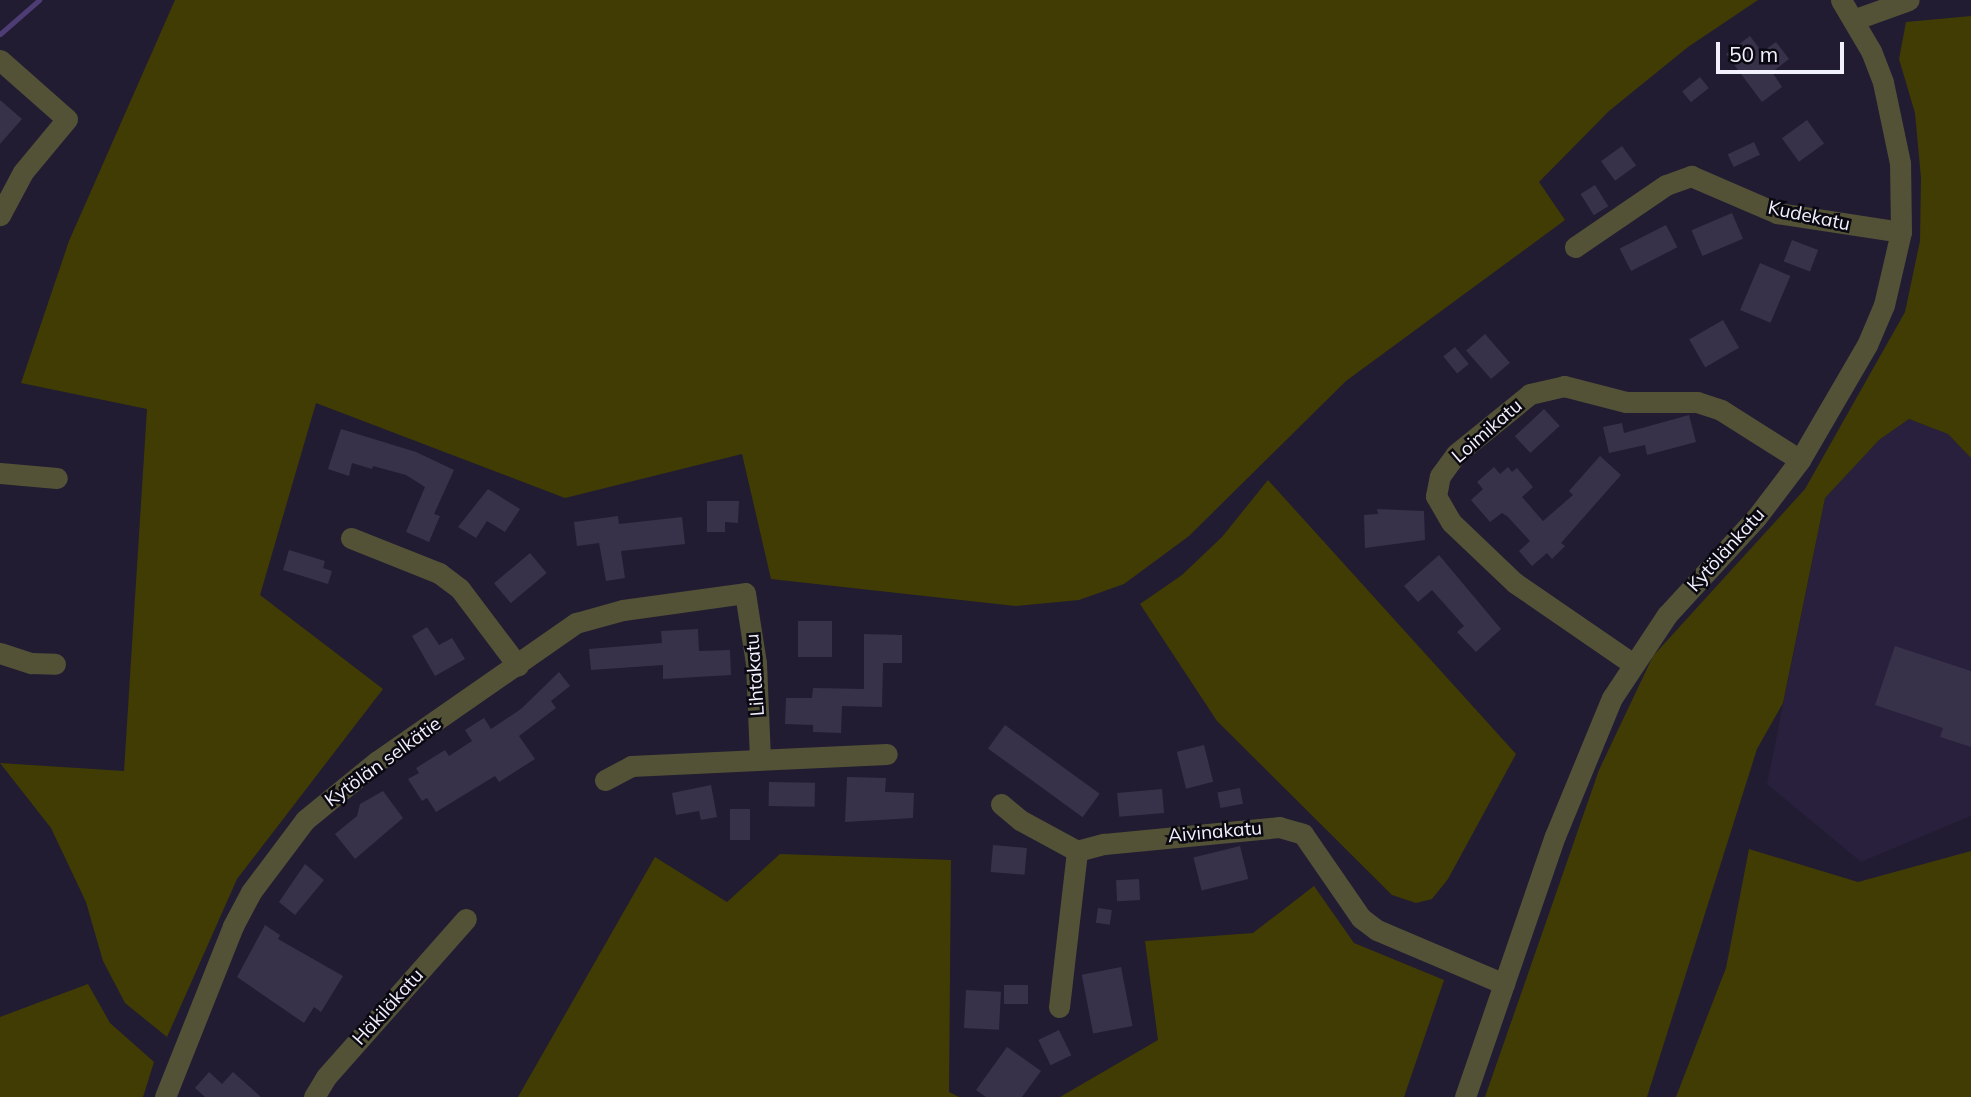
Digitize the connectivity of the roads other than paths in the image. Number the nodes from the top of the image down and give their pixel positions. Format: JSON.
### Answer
{"nodes":[{"id":1,"x":1841,"y":0,"type":"edge"},
{"id":2,"x":1909,"y":0,"type":"edge"},
{"id":3,"x":1853,"y":20,"type":"junction"},
{"id":4,"x":0,"y":60,"type":"edge"},
{"id":5,"x":0,"y":215,"type":"edge"},
{"id":6,"x":1901,"y":232,"type":"junction"},
{"id":7,"x":1575,"y":247,"type":"dead end"},
{"id":8,"x":1800,"y":460,"type":"junction"},
{"id":9,"x":0,"y":474,"type":"edge"},
{"id":10,"x":57,"y":478,"type":"dead end"},
{"id":11,"x":351,"y":538,"type":"dead end"},
{"id":12,"x":745,"y":593,"type":"joint"},
{"id":13,"x":0,"y":653,"type":"edge"},
{"id":14,"x":55,"y":664,"type":"dead end"},
{"id":15,"x":1633,"y":664,"type":"junction"},
{"id":16,"x":518,"y":666,"type":"junction"},
{"id":17,"x":887,"y":754,"type":"dead end"},
{"id":18,"x":760,"y":758,"type":"junction"},
{"id":19,"x":605,"y":780,"type":"dead end"},
{"id":20,"x":1001,"y":804,"type":"dead end"},
{"id":21,"x":1077,"y":851,"type":"junction"},
{"id":22,"x":466,"y":919,"type":"dead end"},
{"id":23,"x":1504,"y":984,"type":"junction"},
{"id":24,"x":1059,"y":1007,"type":"dead end"},
{"id":25,"x":165,"y":1097,"type":"edge"},
{"id":26,"x":314,"y":1097,"type":"edge"},
{"id":27,"x":1465,"y":1097,"type":"edge"}],
"edges":[{"from":1,"to":3,"type":"street","name":"Kytölänkatu"},
{"from":2,"to":3,"type":"street"},
{"from":3,"to":6,"type":"street","name":"Kytölänkatu"},
{"from":4,"to":5,"type":"street"},
{"from":6,"to":7,"type":"street","name":"Kudekatu"},
{"from":6,"to":8,"type":"street","name":"Kytölänkatu"},
{"from":8,"to":15,"type":"street","name":"Kytölänkatu"},
{"from":8,"to":15,"type":"street","name":"Loimikatu"},
{"from":9,"to":10,"type":"street"},
{"from":11,"to":16,"type":"street"},
{"from":12,"to":16,"type":"street","name":"Kytölän selkätie"},
{"from":12,"to":18,"type":"street","name":"Lihtakatu"},
{"from":13,"to":14,"type":"street"},
{"from":15,"to":23,"type":"street","name":"Kytölänkatu"},
{"from":16,"to":25,"type":"street","name":"Kytölän selkätie"},
{"from":17,"to":18,"type":"street"},
{"from":18,"to":19,"type":"street"},
{"from":20,"to":21,"type":"street"},
{"from":21,"to":23,"type":"street","name":"Aivinakatu"},
{"from":21,"to":24,"type":"street"},
{"from":22,"to":26,"type":"street","name":"Häkiläkatu"},
{"from":23,"to":27,"type":"street","name":"Kytölänkatu"}]}
